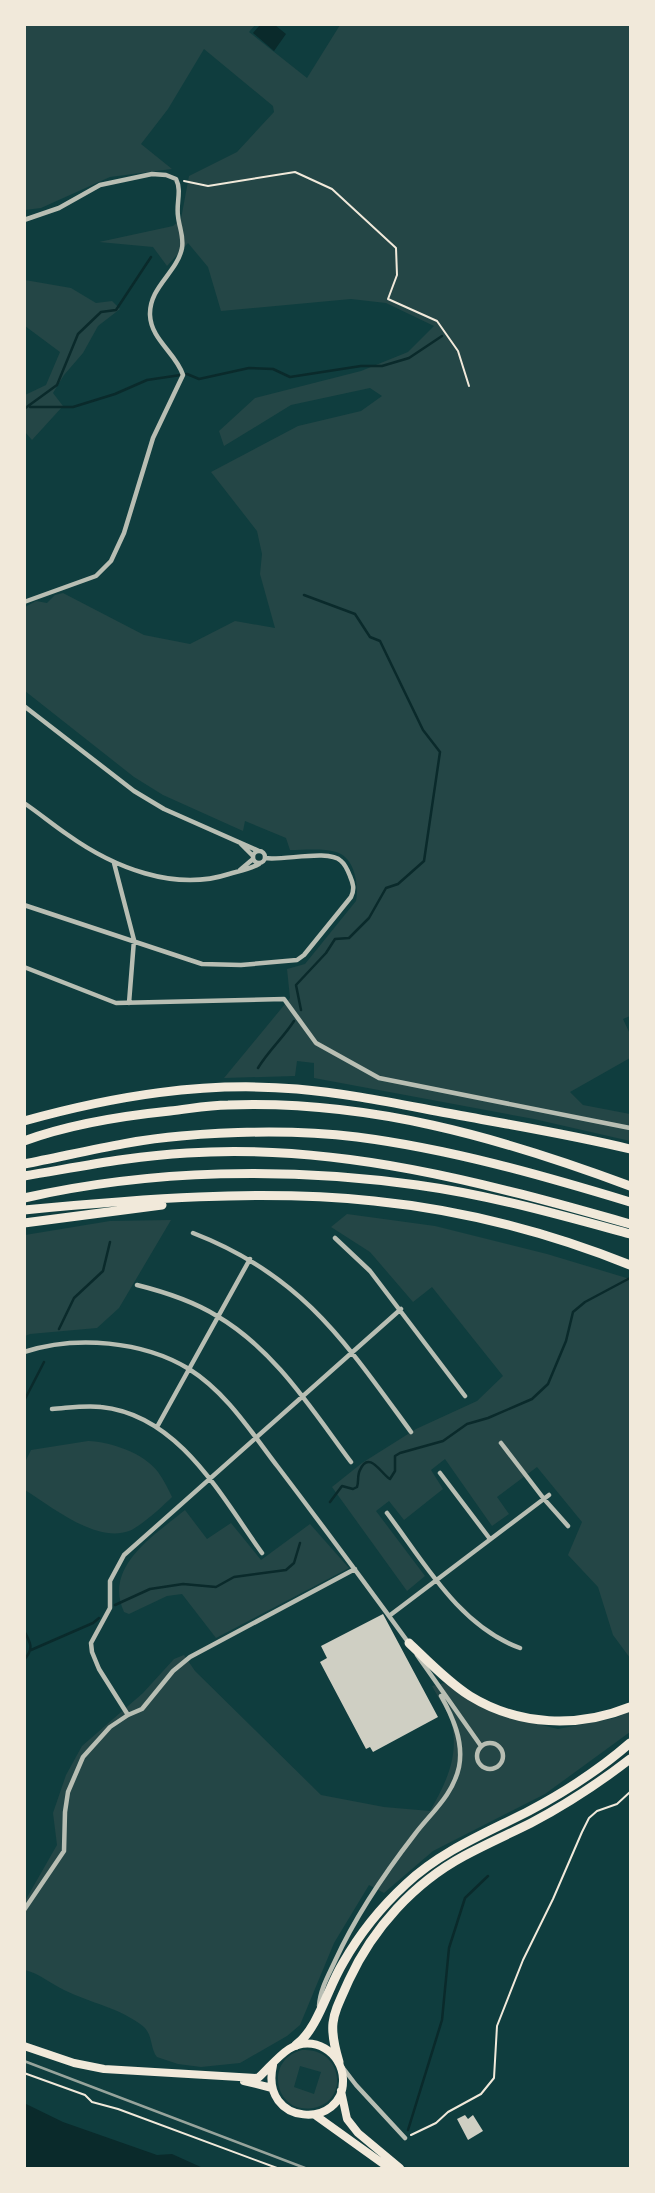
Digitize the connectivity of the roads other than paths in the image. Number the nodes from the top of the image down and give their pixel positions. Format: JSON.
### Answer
{"nodes":[{"id":1,"x":24,"y":220,"type":"edge"},
{"id":2,"x":24,"y":602,"type":"edge"},
{"id":3,"x":24,"y":706,"type":"edge"},
{"id":4,"x":24,"y":803,"type":"edge"},
{"id":5,"x":238,"y":841,"type":"junction"},
{"id":6,"x":260,"y":851,"type":"junction"},
{"id":7,"x":253,"y":857,"type":"junction"},
{"id":8,"x":265,"y":858,"type":"junction"},
{"id":9,"x":114,"y":862,"type":"junction"},
{"id":10,"x":259,"y":864,"type":"junction"},
{"id":11,"x":240,"y":871,"type":"junction"},
{"id":12,"x":24,"y":905,"type":"edge"},
{"id":13,"x":134,"y":940,"type":"junction"},
{"id":14,"x":24,"y":967,"type":"edge"},
{"id":15,"x":129,"y":1003,"type":"junction"},
{"id":16,"x":362,"y":1097,"type":"junction"},
{"id":17,"x":24,"y":1121,"type":"edge"},
{"id":18,"x":442,"y":1126,"type":"junction"},
{"id":19,"x":631,"y":1128,"type":"edge"},
{"id":20,"x":24,"y":1141,"type":"edge"},
{"id":21,"x":631,"y":1149,"type":"edge"},
{"id":22,"x":24,"y":1164,"type":"edge"},
{"id":23,"x":24,"y":1177,"type":"edge"},
{"id":24,"x":631,"y":1185,"type":"edge"},
{"id":25,"x":229,"y":1197,"type":"junction"},
{"id":26,"x":24,"y":1198,"type":"edge"},
{"id":27,"x":631,"y":1202,"type":"edge"},
{"id":28,"x":24,"y":1210,"type":"edge"},
{"id":29,"x":24,"y":1223,"type":"edge"},
{"id":30,"x":631,"y":1224,"type":"edge"},
{"id":31,"x":192,"y":1233,"type":"dead end"},
{"id":32,"x":631,"y":1234,"type":"edge"},
{"id":33,"x":335,"y":1238,"type":"dead end"},
{"id":34,"x":250,"y":1259,"type":"junction"},
{"id":35,"x":631,"y":1265,"type":"edge"},
{"id":36,"x":137,"y":1285,"type":"dead end"},
{"id":37,"x":401,"y":1309,"type":"junction"},
{"id":38,"x":218,"y":1316,"type":"junction"},
{"id":39,"x":24,"y":1352,"type":"edge"},
{"id":40,"x":352,"y":1352,"type":"junction"},
{"id":41,"x":188,"y":1369,"type":"junction"},
{"id":42,"x":466,"y":1396,"type":"dead end"},
{"id":43,"x":303,"y":1397,"type":"junction"},
{"id":44,"x":52,"y":1409,"type":"dead end"},
{"id":45,"x":157,"y":1427,"type":"junction"},
{"id":46,"x":411,"y":1432,"type":"dead end"},
{"id":47,"x":256,"y":1438,"type":"junction"},
{"id":48,"x":501,"y":1443,"type":"dead end"},
{"id":49,"x":351,"y":1462,"type":"dead end"},
{"id":50,"x":440,"y":1473,"type":"dead end"},
{"id":51,"x":209,"y":1480,"type":"junction"},
{"id":52,"x":546,"y":1497,"type":"junction"},
{"id":53,"x":387,"y":1513,"type":"dead end"},
{"id":54,"x":568,"y":1526,"type":"dead end"},
{"id":55,"x":490,"y":1539,"type":"junction"},
{"id":56,"x":262,"y":1553,"type":"dead end"},
{"id":57,"x":355,"y":1569,"type":"junction"},
{"id":58,"x":437,"y":1579,"type":"junction"},
{"id":59,"x":389,"y":1616,"type":"junction"},
{"id":60,"x":409,"y":1643,"type":"junction"},
{"id":61,"x":520,"y":1648,"type":"dead end"},
{"id":62,"x":432,"y":1679,"type":"junction"},
{"id":63,"x":631,"y":1707,"type":"edge"},
{"id":64,"x":128,"y":1714,"type":"junction"},
{"id":65,"x":631,"y":1744,"type":"edge"},
{"id":66,"x":481,"y":1746,"type":"junction"},
{"id":67,"x":631,"y":1759,"type":"edge"},
{"id":68,"x":24,"y":1910,"type":"edge"},
{"id":69,"x":318,"y":2014,"type":"junction"},
{"id":70,"x":296,"y":2045,"type":"junction"},
{"id":71,"x":24,"y":2046,"type":"edge"},
{"id":72,"x":339,"y":2062,"type":"junction"},
{"id":73,"x":273,"y":2065,"type":"junction"},
{"id":74,"x":232,"y":2078,"type":"junction"},
{"id":75,"x":343,"y":2079,"type":"junction"},
{"id":76,"x":356,"y":2085,"type":"junction"},
{"id":77,"x":272,"y":2088,"type":"junction"},
{"id":78,"x":341,"y":2091,"type":"junction"},
{"id":79,"x":315,"y":2115,"type":"junction"},
{"id":80,"x":405,"y":2138,"type":"road end"},
{"id":81,"x":389,"y":2168,"type":"edge"},
{"id":82,"x":400,"y":2168,"type":"edge"}],
"edges":[{"from":1,"to":2,"type":"street"},
{"from":3,"to":5,"type":"street"},
{"from":4,"to":9,"type":"street"},
{"from":5,"to":6,"type":"street"},
{"from":5,"to":7,"type":"street"},
{"from":6,"to":7,"type":"street"},
{"from":6,"to":8,"type":"street"},
{"from":7,"to":10,"type":"street"},
{"from":7,"to":11,"type":"street"},
{"from":8,"to":10,"type":"street"},
{"from":8,"to":13,"type":"street"},
{"from":9,"to":11,"type":"street"},
{"from":9,"to":13,"type":"street"},
{"from":10,"to":11,"type":"street"},
{"from":12,"to":13,"type":"street"},
{"from":13,"to":15,"type":"street"},
{"from":14,"to":15,"type":"street"},
{"from":15,"to":19,"type":"street"},
{"from":16,"to":17,"type":"highway"},
{"from":16,"to":18,"type":"highway"},
{"from":16,"to":21,"type":"highway"},
{"from":18,"to":20,"type":"highway"},
{"from":18,"to":24,"type":"highway"},
{"from":22,"to":27,"type":"highway"},
{"from":23,"to":30,"type":"highway"},
{"from":25,"to":28,"type":"highway"},
{"from":25,"to":29,"type":"highway"},
{"from":25,"to":35,"type":"highway"},
{"from":26,"to":32,"type":"highway"},
{"from":31,"to":34,"type":"street"},
{"from":33,"to":37,"type":"street"},
{"from":34,"to":38,"type":"street"},
{"from":34,"to":40,"type":"street"},
{"from":36,"to":38,"type":"street"},
{"from":37,"to":40,"type":"street"},
{"from":37,"to":42,"type":"street"},
{"from":38,"to":41,"type":"street"},
{"from":38,"to":43,"type":"street"},
{"from":39,"to":41,"type":"street"},
{"from":40,"to":43,"type":"street"},
{"from":40,"to":46,"type":"street"},
{"from":41,"to":45,"type":"street"},
{"from":41,"to":47,"type":"street"},
{"from":43,"to":47,"type":"street"},
{"from":43,"to":49,"type":"street"},
{"from":44,"to":45,"type":"street"},
{"from":45,"to":51,"type":"street"},
{"from":47,"to":51,"type":"street"},
{"from":47,"to":57,"type":"street"},
{"from":48,"to":52,"type":"street"},
{"from":50,"to":55,"type":"street"},
{"from":51,"to":56,"type":"street"},
{"from":51,"to":64,"type":"street"},
{"from":52,"to":54,"type":"street"},
{"from":52,"to":55,"type":"street"},
{"from":53,"to":58,"type":"street"},
{"from":55,"to":58,"type":"street"},
{"from":57,"to":59,"type":"street"},
{"from":57,"to":64,"type":"street"},
{"from":58,"to":59,"type":"street"},
{"from":58,"to":61,"type":"street"},
{"from":59,"to":60,"type":"street"},
{"from":60,"to":62,"type":"street"},
{"from":60,"to":63,"type":"highway"},
{"from":62,"to":66,"type":"street"},
{"from":62,"to":69,"type":"street"},
{"from":64,"to":68,"type":"street"},
{"from":65,"to":69,"type":"highway"},
{"from":66,"to":66,"type":"street"},
{"from":67,"to":72,"type":"highway"},
{"from":69,"to":70,"type":"highway"},
{"from":70,"to":72,"type":"main road"},
{"from":70,"to":73,"type":"main road"},
{"from":71,"to":74,"type":"main road"},
{"from":72,"to":75,"type":"main road"},
{"from":72,"to":76,"type":"street"},
{"from":73,"to":74,"type":"main road"},
{"from":73,"to":77,"type":"main road"},
{"from":74,"to":77,"type":"main road"},
{"from":75,"to":76,"type":"street"},
{"from":75,"to":78,"type":"main road"},
{"from":76,"to":80,"type":"street"},
{"from":77,"to":79,"type":"main road"},
{"from":78,"to":79,"type":"main road"},
{"from":78,"to":82,"type":"main road"},
{"from":79,"to":81,"type":"main road"}]}
